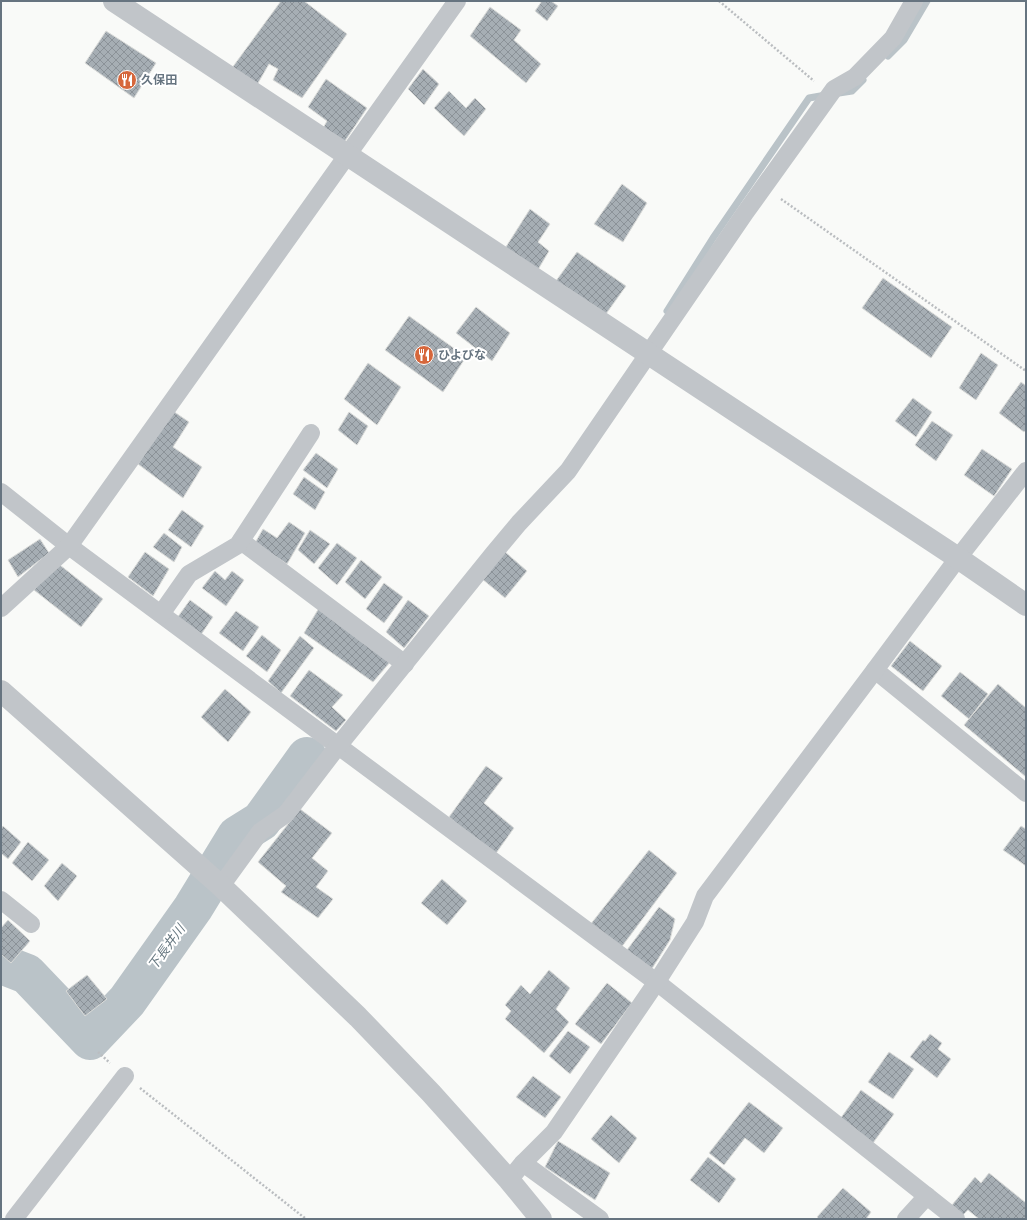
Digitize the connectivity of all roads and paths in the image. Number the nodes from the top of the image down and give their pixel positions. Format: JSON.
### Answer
{"nodes":[{"id":1,"x":114,"y":1,"type":"edge"},
{"id":2,"x":458,"y":1,"type":"edge"},
{"id":3,"x":719,"y":1,"type":"edge"},
{"id":4,"x":914,"y":1,"type":"edge"},
{"id":5,"x":830,"y":94,"type":"junction"},
{"id":6,"x":346,"y":155,"type":"junction"},
{"id":7,"x":764,"y":187,"type":"junction"},
{"id":8,"x":648,"y":354,"type":"junction"},
{"id":9,"x":1026,"y":371,"type":"edge"},
{"id":10,"x":311,"y":433,"type":"dead end"},
{"id":11,"x":1026,"y":471,"type":"edge"},
{"id":12,"x":1,"y":492,"type":"edge"},
{"id":13,"x":241,"y":541,"type":"junction"},
{"id":14,"x":69,"y":546,"type":"junction"},
{"id":15,"x":958,"y":558,"type":"junction"},
{"id":16,"x":1026,"y":605,"type":"edge"},
{"id":17,"x":1,"y":608,"type":"edge"},
{"id":18,"x":161,"y":614,"type":"junction"},
{"id":19,"x":405,"y":664,"type":"junction"},
{"id":20,"x":875,"y":670,"type":"junction"},
{"id":21,"x":1,"y":691,"type":"edge"},
{"id":22,"x":338,"y":746,"type":"junction"},
{"id":23,"x":1026,"y":793,"type":"edge"},
{"id":24,"x":221,"y":886,"type":"junction"},
{"id":25,"x":1,"y":900,"type":"edge"},
{"id":26,"x":31,"y":924,"type":"dead end"},
{"id":27,"x":656,"y":983,"type":"junction"},
{"id":28,"x":98,"y":1052,"type":"dead end"},
{"id":29,"x":125,"y":1076,"type":"junction"},
{"id":30,"x":523,"y":1163,"type":"junction"},
{"id":31,"x":509,"y":1180,"type":"junction"},
{"id":32,"x":927,"y":1196,"type":"junction"},
{"id":33,"x":14,"y":1219,"type":"edge"},
{"id":34,"x":306,"y":1219,"type":"edge"},
{"id":35,"x":541,"y":1219,"type":"edge"},
{"id":36,"x":600,"y":1219,"type":"edge"},
{"id":37,"x":906,"y":1219,"type":"edge"},
{"id":38,"x":956,"y":1219,"type":"edge"}],
"edges":[{"from":1,"to":6,"type":"street"},
{"from":2,"to":6,"type":"street"},
{"from":3,"to":5,"type":"path"},
{"from":4,"to":5,"type":"street"},
{"from":5,"to":7,"type":"street"},
{"from":6,"to":8,"type":"street"},
{"from":6,"to":14,"type":"street"},
{"from":7,"to":8,"type":"street"},
{"from":7,"to":9,"type":"path"},
{"from":8,"to":15,"type":"street"},
{"from":8,"to":19,"type":"street"},
{"from":10,"to":13,"type":"street"},
{"from":11,"to":15,"type":"street"},
{"from":12,"to":14,"type":"street"},
{"from":13,"to":18,"type":"street"},
{"from":13,"to":19,"type":"street"},
{"from":14,"to":17,"type":"street"},
{"from":14,"to":18,"type":"street"},
{"from":15,"to":16,"type":"street"},
{"from":15,"to":20,"type":"street"},
{"from":18,"to":22,"type":"street"},
{"from":19,"to":22,"type":"street"},
{"from":20,"to":23,"type":"street"},
{"from":20,"to":27,"type":"street"},
{"from":21,"to":24,"type":"street"},
{"from":22,"to":24,"type":"street"},
{"from":22,"to":27,"type":"street"},
{"from":24,"to":31,"type":"street"},
{"from":25,"to":26,"type":"street"},
{"from":27,"to":30,"type":"street"},
{"from":27,"to":32,"type":"street"},
{"from":28,"to":29,"type":"path"},
{"from":29,"to":33,"type":"street"},
{"from":29,"to":34,"type":"path"},
{"from":30,"to":31,"type":"street"},
{"from":30,"to":36,"type":"street"},
{"from":31,"to":35,"type":"street"},
{"from":32,"to":37,"type":"street"},
{"from":32,"to":38,"type":"street"}]}
